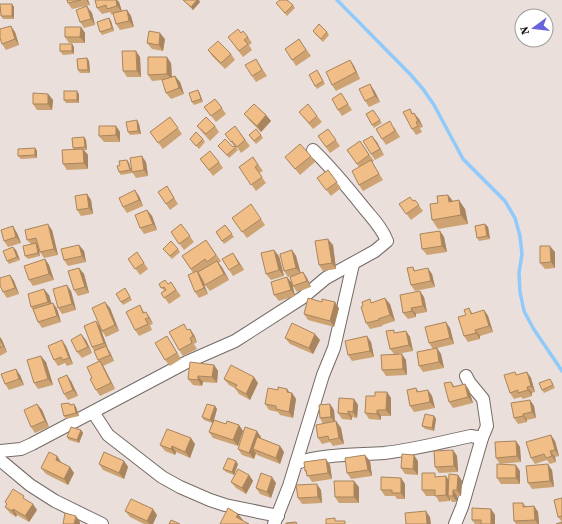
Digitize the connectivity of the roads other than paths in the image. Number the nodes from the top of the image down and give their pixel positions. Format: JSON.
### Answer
{"nodes":[{"id":1,"x":313,"y":150,"type":"dead end"},
{"id":2,"x":353,"y":264,"type":"junction"},
{"id":3,"x":466,"y":376,"type":"dead end"},
{"id":4,"x":93,"y":412,"type":"junction"},
{"id":5,"x":482,"y":438,"type":"junction"},
{"id":6,"x":0,"y":451,"type":"edge"},
{"id":7,"x":0,"y":460,"type":"edge"},
{"id":8,"x":296,"y":463,"type":"junction"},
{"id":9,"x":276,"y":520,"type":"edge"},
{"id":10,"x":102,"y":524,"type":"edge"},
{"id":11,"x":455,"y":524,"type":"edge"}],
"edges":[{"from":1,"to":2,"type":"street"},
{"from":2,"to":4,"type":"street"},
{"from":2,"to":8,"type":"street"},
{"from":3,"to":5,"type":"street"},
{"from":4,"to":6,"type":"street"},
{"from":4,"to":9,"type":"street"},
{"from":5,"to":8,"type":"street"},
{"from":5,"to":11,"type":"street"},
{"from":7,"to":10,"type":"street"},
{"from":8,"to":9,"type":"street"}]}
